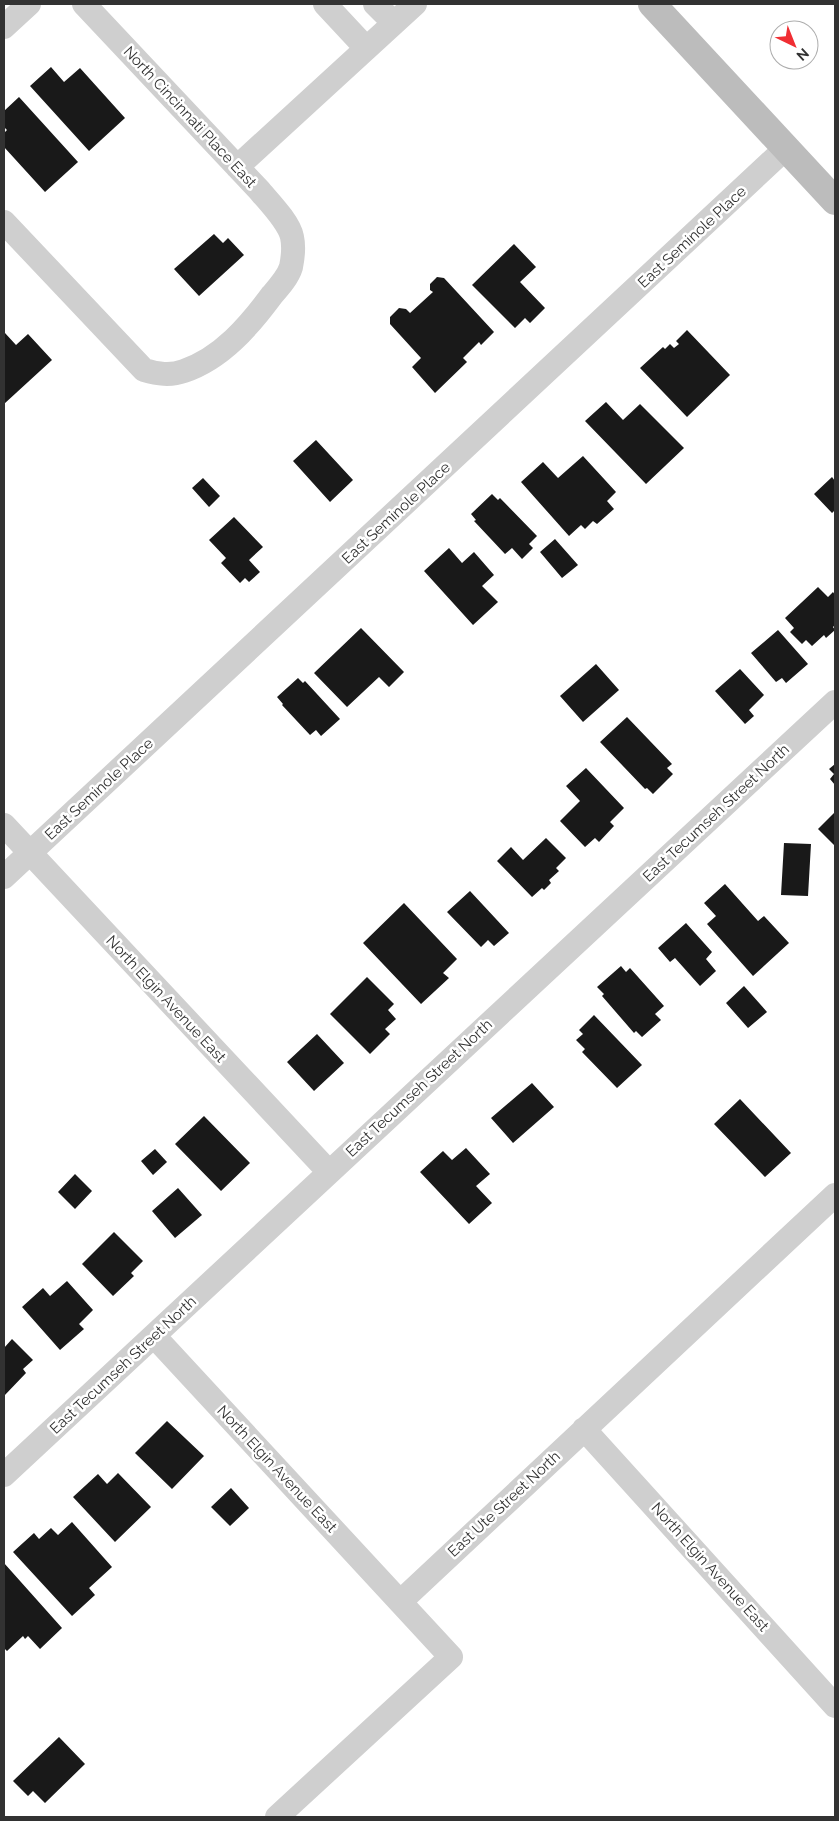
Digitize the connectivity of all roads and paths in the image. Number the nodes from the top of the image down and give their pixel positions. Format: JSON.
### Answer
{"nodes":[{"id":1,"x":29,"y":4,"type":"edge"},
{"id":2,"x":84,"y":4,"type":"edge"},
{"id":3,"x":325,"y":4,"type":"edge"},
{"id":4,"x":375,"y":4,"type":"edge"},
{"id":5,"x":415,"y":4,"type":"edge"},
{"id":6,"x":652,"y":4,"type":"edge"},
{"id":7,"x":394,"y":23,"type":"junction"},
{"id":8,"x":4,"y":27,"type":"edge"},
{"id":9,"x":366,"y":48,"type":"junction"},
{"id":10,"x":786,"y":148,"type":"junction"},
{"id":11,"x":237,"y":167,"type":"junction"},
{"id":12,"x":835,"y":201,"type":"edge"},
{"id":13,"x":4,"y":222,"type":"edge"},
{"id":14,"x":835,"y":702,"type":"edge"},
{"id":15,"x":4,"y":825,"type":"edge"},
{"id":16,"x":29,"y":853,"type":"junction"},
{"id":17,"x":4,"y":877,"type":"edge"},
{"id":18,"x":329,"y":1172,"type":"junction"},
{"id":19,"x":835,"y":1195,"type":"edge"},
{"id":20,"x":154,"y":1336,"type":"junction"},
{"id":21,"x":584,"y":1429,"type":"junction"},
{"id":22,"x":4,"y":1475,"type":"edge"},
{"id":23,"x":400,"y":1602,"type":"junction"},
{"id":24,"x":835,"y":1706,"type":"edge"},
{"id":25,"x":277,"y":1817,"type":"edge"}],
"edges":[{"from":1,"to":8,"type":"street"},
{"from":2,"to":11,"type":"street","name":"North Cincinnati Place East"},
{"from":3,"to":9,"type":"street"},
{"from":4,"to":7,"type":"street"},
{"from":5,"to":7,"type":"street"},
{"from":6,"to":10,"type":"main road"},
{"from":7,"to":9,"type":"street"},
{"from":9,"to":11,"type":"street"},
{"from":10,"to":12,"type":"main road"},
{"from":10,"to":16,"type":"street","name":"East Seminole Place"},
{"from":11,"to":13,"type":"street","name":"North Cincinnati Place East"},
{"from":14,"to":18,"type":"street","name":"East Tecumseh Street North"},
{"from":15,"to":16,"type":"street","name":"North Elgin Avenue East"},
{"from":16,"to":17,"type":"street","name":"East Seminole Place"},
{"from":16,"to":18,"type":"street","name":"North Elgin Avenue East"},
{"from":18,"to":20,"type":"street","name":"East Tecumseh Street North"},
{"from":19,"to":21,"type":"street","name":"East Ute Street North"},
{"from":20,"to":22,"type":"street","name":"East Tecumseh Street North"},
{"from":20,"to":23,"type":"street","name":"North Elgin Avenue East"},
{"from":21,"to":23,"type":"street","name":"East Ute Street North"},
{"from":21,"to":24,"type":"street","name":"North Elgin Avenue East"},
{"from":23,"to":25,"type":"street"}]}
